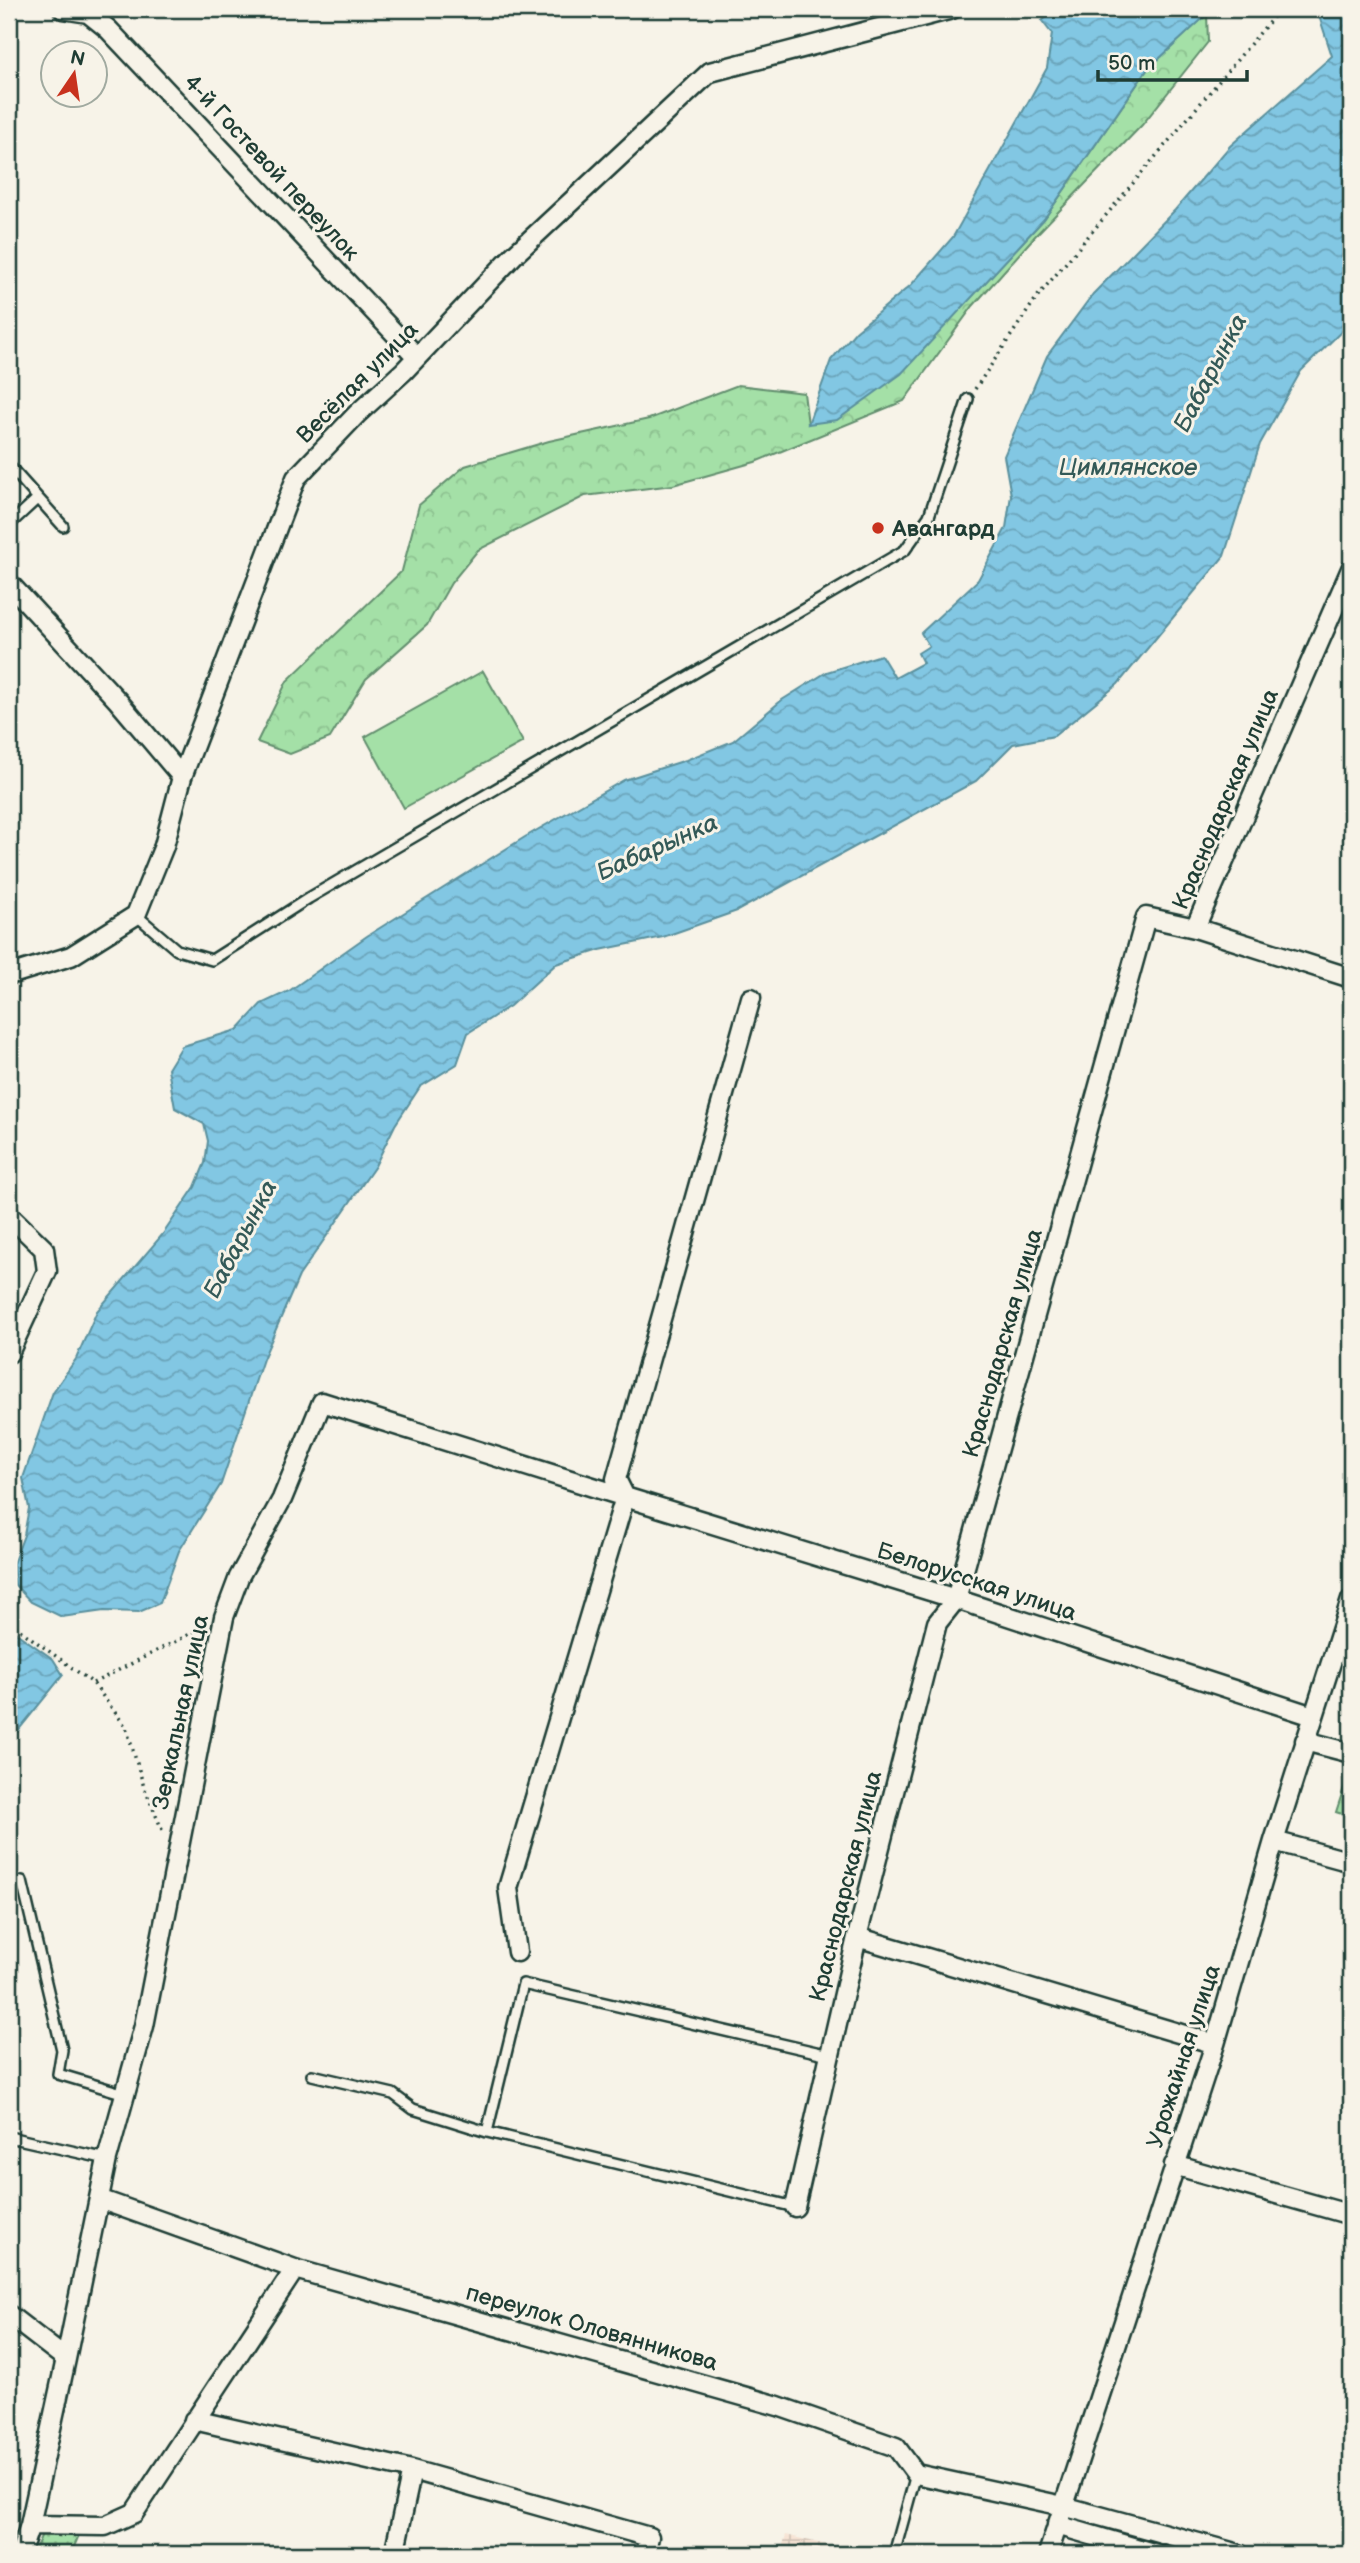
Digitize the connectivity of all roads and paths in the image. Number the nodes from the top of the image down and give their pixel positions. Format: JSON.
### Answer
{"nodes":[{"id":1,"x":63,"y":9,"type":"edge"},
{"id":2,"x":952,"y":9,"type":"edge"},
{"id":3,"x":1279,"y":9,"type":"edge"},
{"id":4,"x":90,"y":11,"type":"edge"},
{"id":5,"x":417,"y":357,"type":"junction"},
{"id":6,"x":968,"y":399,"type":"joint"},
{"id":7,"x":12,"y":469,"type":"dead end"},
{"id":8,"x":38,"y":498,"type":"junction"},
{"id":9,"x":9,"y":525,"type":"edge"},
{"id":10,"x":63,"y":526,"type":"dead end"},
{"id":11,"x":1351,"y":569,"type":"edge"},
{"id":12,"x":9,"y":583,"type":"edge"},
{"id":13,"x":182,"y":776,"type":"junction"},
{"id":14,"x":136,"y":915,"type":"junction"},
{"id":15,"x":1195,"y":928,"type":"junction"},
{"id":16,"x":9,"y":975,"type":"edge"},
{"id":17,"x":1351,"y":978,"type":"edge"},
{"id":18,"x":751,"y":998,"type":"dead end"},
{"id":19,"x":9,"y":1215,"type":"edge"},
{"id":20,"x":9,"y":1353,"type":"edge"},
{"id":21,"x":625,"y":1497,"type":"junction"},
{"id":22,"x":956,"y":1599,"type":"junction"},
{"id":23,"x":1351,"y":1600,"type":"edge"},
{"id":24,"x":224,"y":1617,"type":"junction"},
{"id":25,"x":9,"y":1622,"type":"edge"},
{"id":26,"x":93,"y":1683,"type":"junction"},
{"id":27,"x":1313,"y":1716,"type":"junction"},
{"id":28,"x":1305,"y":1741,"type":"junction"},
{"id":29,"x":1351,"y":1753,"type":"edge"},
{"id":30,"x":1274,"y":1841,"type":"junction"},
{"id":31,"x":174,"y":1859,"type":"junction"},
{"id":32,"x":1351,"y":1862,"type":"edge"},
{"id":33,"x":22,"y":1881,"type":"dead end"},
{"id":34,"x":857,"y":1937,"type":"junction"},
{"id":35,"x":517,"y":1952,"type":"dead end"},
{"id":36,"x":1215,"y":2044,"type":"junction"},
{"id":37,"x":829,"y":2055,"type":"junction"},
{"id":38,"x":312,"y":2075,"type":"dead end"},
{"id":39,"x":125,"y":2094,"type":"junction"},
{"id":40,"x":487,"y":2132,"type":"junction"},
{"id":41,"x":9,"y":2137,"type":"edge"},
{"id":42,"x":107,"y":2159,"type":"junction"},
{"id":43,"x":1174,"y":2165,"type":"junction"},
{"id":44,"x":99,"y":2199,"type":"junction"},
{"id":45,"x":795,"y":2207,"type":"joint"},
{"id":46,"x":1351,"y":2215,"type":"edge"},
{"id":47,"x":295,"y":2269,"type":"junction"},
{"id":48,"x":9,"y":2315,"type":"edge"},
{"id":49,"x":66,"y":2358,"type":"junction"},
{"id":50,"x":194,"y":2420,"type":"junction"},
{"id":51,"x":412,"y":2470,"type":"junction"},
{"id":52,"x":916,"y":2474,"type":"junction"},
{"id":53,"x":1063,"y":2506,"type":"junction"},
{"id":54,"x":30,"y":2525,"type":"junction"},
{"id":55,"x":1057,"y":2525,"type":"junction"},
{"id":56,"x":20,"y":2554,"type":"edge"},
{"id":57,"x":394,"y":2554,"type":"edge"},
{"id":58,"x":645,"y":2554,"type":"edge"},
{"id":59,"x":894,"y":2554,"type":"edge"},
{"id":60,"x":1048,"y":2554,"type":"edge"},
{"id":61,"x":1156,"y":2554,"type":"edge"},
{"id":62,"x":1239,"y":2554,"type":"edge"}],
"edges":[{"from":1,"to":4,"type":"street"},
{"from":2,"to":5,"type":"street","name":"Весёлая улица"},
{"from":3,"to":6,"type":"path"},
{"from":4,"to":5,"type":"street","name":"4-й Гостевой переулок"},
{"from":5,"to":13,"type":"street","name":"Весёлая улица"},
{"from":6,"to":14,"type":"lane"},
{"from":7,"to":8,"type":"lane"},
{"from":8,"to":9,"type":"lane"},
{"from":8,"to":10,"type":"lane"},
{"from":11,"to":15,"type":"street","name":"Краснодарская улица"},
{"from":12,"to":13,"type":"street"},
{"from":13,"to":14,"type":"street","name":"Весёлая улица"},
{"from":14,"to":16,"type":"street"},
{"from":15,"to":17,"type":"street"},
{"from":15,"to":22,"type":"street","name":"Краснодарская улица"},
{"from":18,"to":21,"type":"street"},
{"from":19,"to":20,"type":"street"},
{"from":21,"to":22,"type":"street","name":"Белорусская улица"},
{"from":21,"to":24,"type":"street","name":"Зеркальная улица"},
{"from":21,"to":35,"type":"street"},
{"from":22,"to":27,"type":"street","name":"Белорусская улица"},
{"from":22,"to":34,"type":"street","name":"Краснодарская улица"},
{"from":23,"to":27,"type":"street","name":"Урожайная улица"},
{"from":24,"to":26,"type":"path"},
{"from":24,"to":31,"type":"street","name":"Зеркальная улица"},
{"from":25,"to":26,"type":"path"},
{"from":26,"to":31,"type":"path"},
{"from":27,"to":28,"type":"street","name":"Урожайная улица"},
{"from":28,"to":29,"type":"street"},
{"from":28,"to":30,"type":"street","name":"Урожайная улица"},
{"from":30,"to":32,"type":"street"},
{"from":30,"to":36,"type":"street","name":"Урожайная улица"},
{"from":31,"to":39,"type":"street","name":"Зеркальная улица"},
{"from":33,"to":39,"type":"lane"},
{"from":34,"to":36,"type":"street"},
{"from":34,"to":37,"type":"street","name":"Краснодарская улица"},
{"from":36,"to":43,"type":"street","name":"Урожайная улица"},
{"from":37,"to":40,"type":"lane"},
{"from":37,"to":45,"type":"street","name":"Краснодарская улица"},
{"from":38,"to":40,"type":"lane"},
{"from":39,"to":42,"type":"street","name":"Зеркальная улица"},
{"from":40,"to":45,"type":"lane"},
{"from":41,"to":42,"type":"lane"},
{"from":42,"to":44,"type":"street","name":"Зеркальная улица"},
{"from":43,"to":46,"type":"street"},
{"from":43,"to":53,"type":"street","name":"Урожайная улица"},
{"from":44,"to":47,"type":"street","name":"переулок Оловянникова"},
{"from":44,"to":49,"type":"street","name":"Зеркальная улица"},
{"from":47,"to":50,"type":"street"},
{"from":47,"to":52,"type":"street","name":"переулок Оловянникова"},
{"from":48,"to":49,"type":"street"},
{"from":49,"to":54,"type":"street","name":"Зеркальная улица"},
{"from":50,"to":51,"type":"street"},
{"from":50,"to":54,"type":"street"},
{"from":51,"to":57,"type":"street"},
{"from":51,"to":58,"type":"street"},
{"from":52,"to":53,"type":"street"},
{"from":52,"to":59,"type":"lane"},
{"from":53,"to":55,"type":"street","name":"Урожайная улица"},
{"from":53,"to":62,"type":"street"},
{"from":54,"to":56,"type":"street","name":"Зеркальная улица"},
{"from":55,"to":60,"type":"street","name":"Урожайная улица"},
{"from":55,"to":61,"type":"street"}]}
